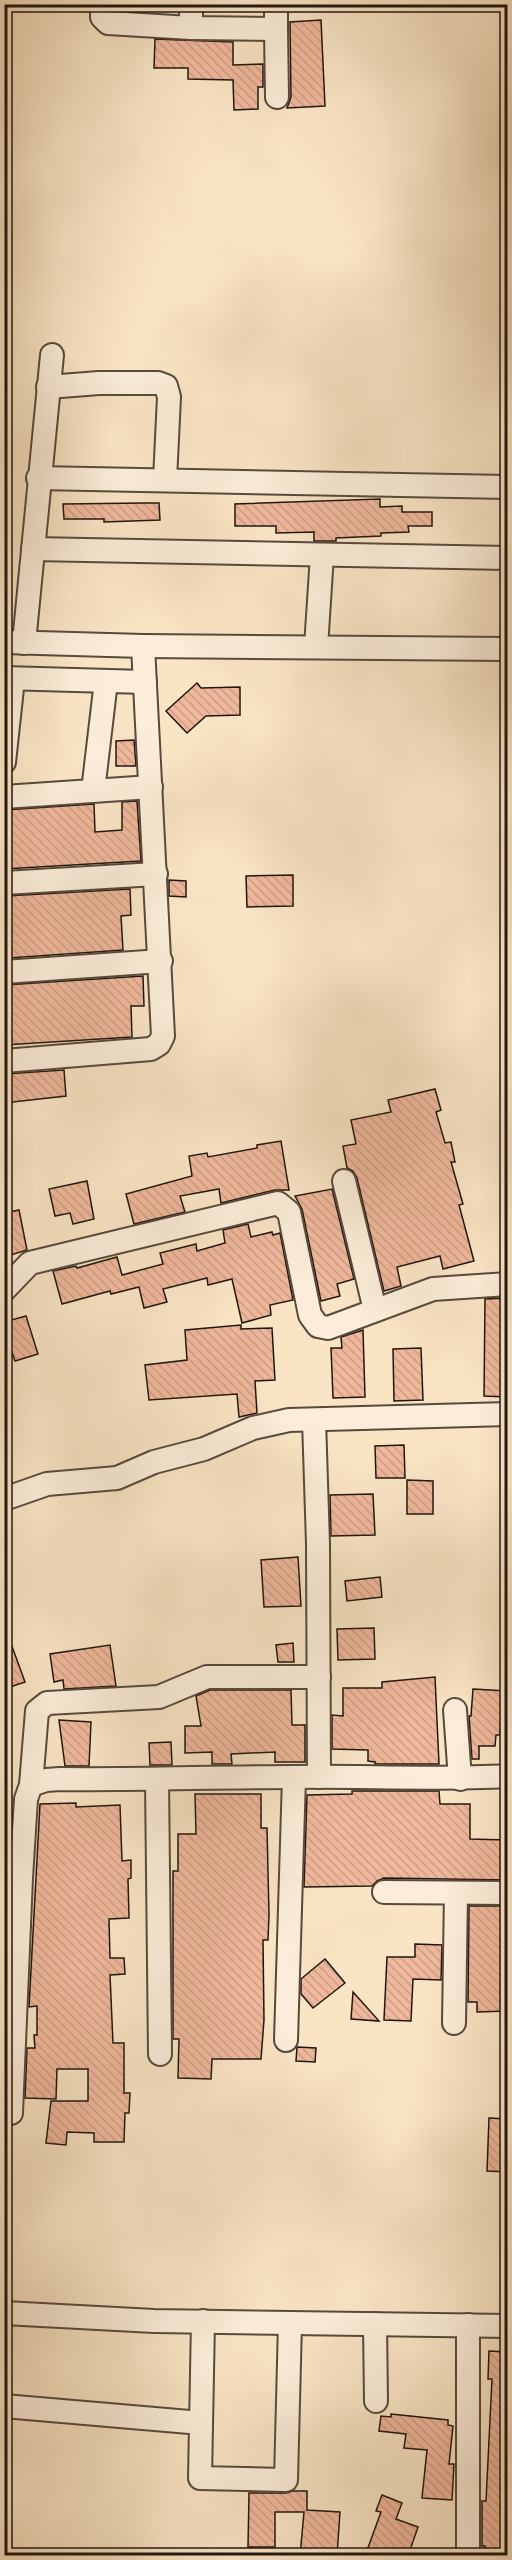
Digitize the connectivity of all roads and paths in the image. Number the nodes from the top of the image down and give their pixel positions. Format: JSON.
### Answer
{"nodes":[{"id":1,"x":102,"y":4,"type":"edge"},
{"id":2,"x":191,"y":4,"type":"edge"},
{"id":3,"x":276,"y":4,"type":"edge"},
{"id":4,"x":191,"y":28,"type":"junction"},
{"id":5,"x":276,"y":29,"type":"junction"},
{"id":6,"x":277,"y":97,"type":"dead end"},
{"id":7,"x":52,"y":355,"type":"dead end"},
{"id":8,"x":48,"y":387,"type":"junction"},
{"id":9,"x":38,"y":478,"type":"junction"},
{"id":10,"x":165,"y":480,"type":"junction"},
{"id":11,"x":507,"y":487,"type":"edge"},
{"id":12,"x":33,"y":549,"type":"junction"},
{"id":13,"x":322,"y":555,"type":"junction"},
{"id":14,"x":507,"y":558,"type":"edge"},
{"id":15,"x":14,"y":642,"type":"edge"},
{"id":16,"x":143,"y":646,"type":"junction"},
{"id":17,"x":316,"y":648,"type":"junction"},
{"id":18,"x":507,"y":649,"type":"edge"},
{"id":19,"x":9,"y":679,"type":"edge"},
{"id":20,"x":106,"y":681,"type":"junction"},
{"id":21,"x":145,"y":682,"type":"junction"},
{"id":22,"x":4,"y":762,"type":"edge"},
{"id":23,"x":151,"y":787,"type":"junction"},
{"id":24,"x":93,"y":791,"type":"junction"},
{"id":25,"x":4,"y":797,"type":"edge"},
{"id":26,"x":156,"y":874,"type":"junction"},
{"id":27,"x":4,"y":883,"type":"edge"},
{"id":28,"x":161,"y":961,"type":"junction"},
{"id":29,"x":4,"y":972,"type":"edge"},
{"id":30,"x":4,"y":1061,"type":"edge"},
{"id":31,"x":344,"y":1181,"type":"dead end"},
{"id":32,"x":507,"y":1284,"type":"edge"},
{"id":33,"x":4,"y":1290,"type":"edge"},
{"id":34,"x":375,"y":1310,"type":"junction"},
{"id":35,"x":507,"y":1414,"type":"edge"},
{"id":36,"x":314,"y":1420,"type":"junction"},
{"id":37,"x":4,"y":1499,"type":"edge"},
{"id":38,"x":319,"y":1677,"type":"junction"},
{"id":39,"x":455,"y":1710,"type":"dead end"},
{"id":40,"x":507,"y":1776,"type":"edge"},
{"id":41,"x":294,"y":1777,"type":"junction"},
{"id":42,"x":319,"y":1777,"type":"junction"},
{"id":43,"x":460,"y":1779,"type":"junction"},
{"id":44,"x":157,"y":1780,"type":"junction"},
{"id":45,"x":31,"y":1785,"type":"junction"},
{"id":46,"x":15,"y":1821,"type":"edge"},
{"id":47,"x":384,"y":1892,"type":"dead end"},
{"id":48,"x":456,"y":1893,"type":"junction"},
{"id":49,"x":507,"y":1893,"type":"edge"},
{"id":50,"x":9,"y":2008,"type":"edge"},
{"id":51,"x":454,"y":2023,"type":"dead end"},
{"id":52,"x":286,"y":2040,"type":"dead end"},
{"id":53,"x":160,"y":2054,"type":"dead end"},
{"id":54,"x":11,"y":2113,"type":"dead end"},
{"id":55,"x":4,"y":2313,"type":"edge"},
{"id":56,"x":202,"y":2321,"type":"junction"},
{"id":57,"x":290,"y":2322,"type":"junction"},
{"id":58,"x":375,"y":2324,"type":"junction"},
{"id":59,"x":468,"y":2325,"type":"junction"},
{"id":60,"x":507,"y":2326,"type":"edge"},
{"id":61,"x":376,"y":2401,"type":"dead end"},
{"id":62,"x":4,"y":2406,"type":"edge"},
{"id":63,"x":201,"y":2423,"type":"junction"},
{"id":64,"x":468,"y":2556,"type":"edge"}],
"edges":[{"from":1,"to":4,"type":"street"},
{"from":2,"to":4,"type":"street"},
{"from":3,"to":5,"type":"street"},
{"from":4,"to":5,"type":"street"},
{"from":5,"to":6,"type":"street"},
{"from":7,"to":8,"type":"street"},
{"from":8,"to":9,"type":"street"},
{"from":8,"to":10,"type":"street"},
{"from":9,"to":10,"type":"street"},
{"from":9,"to":12,"type":"street"},
{"from":10,"to":11,"type":"street"},
{"from":12,"to":13,"type":"street"},
{"from":12,"to":15,"type":"street"},
{"from":13,"to":14,"type":"street"},
{"from":13,"to":17,"type":"street"},
{"from":15,"to":16,"type":"street"},
{"from":16,"to":17,"type":"street"},
{"from":16,"to":21,"type":"street"},
{"from":17,"to":18,"type":"street"},
{"from":19,"to":20,"type":"street"},
{"from":19,"to":22,"type":"street"},
{"from":20,"to":21,"type":"street"},
{"from":20,"to":24,"type":"street"},
{"from":21,"to":23,"type":"street"},
{"from":23,"to":24,"type":"street"},
{"from":23,"to":26,"type":"street"},
{"from":24,"to":25,"type":"street"},
{"from":26,"to":27,"type":"street"},
{"from":26,"to":28,"type":"street"},
{"from":28,"to":29,"type":"street"},
{"from":28,"to":30,"type":"street"},
{"from":31,"to":34,"type":"street"},
{"from":32,"to":34,"type":"street"},
{"from":33,"to":34,"type":"street"},
{"from":35,"to":36,"type":"street"},
{"from":36,"to":37,"type":"street"},
{"from":36,"to":38,"type":"street"},
{"from":38,"to":42,"type":"street"},
{"from":38,"to":45,"type":"street"},
{"from":39,"to":43,"type":"street"},
{"from":40,"to":43,"type":"street"},
{"from":41,"to":42,"type":"street"},
{"from":41,"to":44,"type":"street"},
{"from":41,"to":52,"type":"street"},
{"from":42,"to":43,"type":"street"},
{"from":44,"to":45,"type":"street"},
{"from":44,"to":53,"type":"street"},
{"from":45,"to":46,"type":"street"},
{"from":46,"to":50,"type":"street"},
{"from":47,"to":48,"type":"street"},
{"from":48,"to":49,"type":"street"},
{"from":48,"to":51,"type":"street"},
{"from":50,"to":54,"type":"street"},
{"from":55,"to":56,"type":"street"},
{"from":56,"to":57,"type":"street"},
{"from":56,"to":63,"type":"street"},
{"from":57,"to":58,"type":"street"},
{"from":57,"to":63,"type":"street"},
{"from":58,"to":59,"type":"street"},
{"from":58,"to":61,"type":"street"},
{"from":59,"to":60,"type":"street"},
{"from":59,"to":64,"type":"street"},
{"from":62,"to":63,"type":"street"}]}
